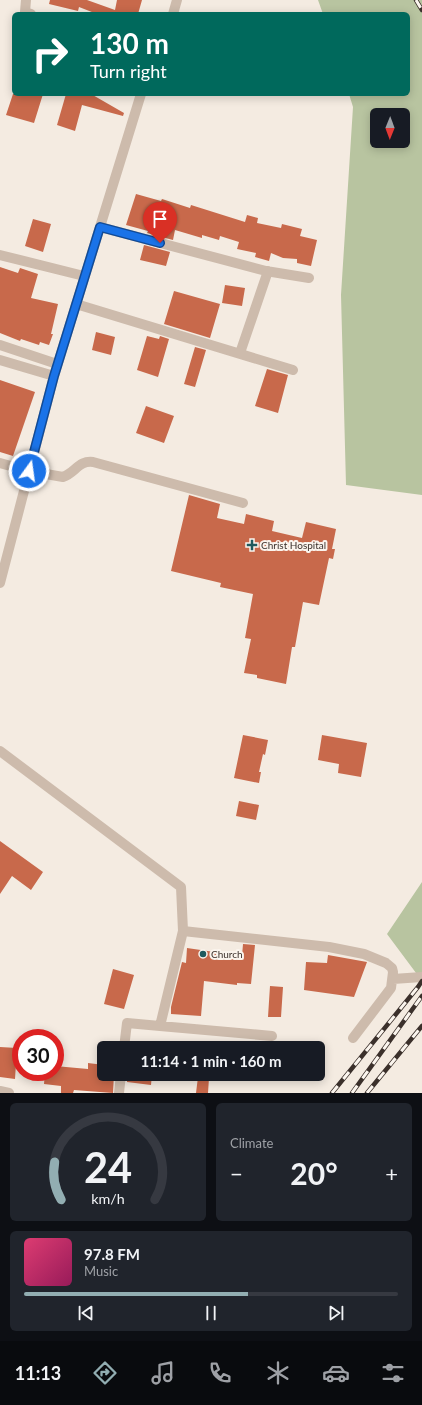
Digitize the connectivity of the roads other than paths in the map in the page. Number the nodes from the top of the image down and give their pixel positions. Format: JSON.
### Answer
{"nodes":[{"id":1,"x":26,"y":0,"type":"edge"},
{"id":2,"x":178,"y":0,"type":"edge"},
{"id":3,"x":25,"y":12,"type":"edge"},
{"id":4,"x":174,"y":12,"type":"edge"},
{"id":5,"x":141,"y":96,"type":"edge"},
{"id":6,"x":100,"y":227,"type":"junction"},
{"id":7,"x":0,"y":255,"type":"edge"},
{"id":8,"x":268,"y":271,"type":"junction"},
{"id":9,"x":84,"y":276,"type":"junction"},
{"id":10,"x":309,"y":278,"type":"dead end"},
{"id":11,"x":76,"y":304,"type":"junction"},
{"id":12,"x":0,"y":345,"type":"edge"},
{"id":13,"x":240,"y":353,"type":"junction"},
{"id":14,"x":0,"y":360,"type":"edge"},
{"id":15,"x":57,"y":364,"type":"junction"},
{"id":16,"x":294,"y":370,"type":"dead end"},
{"id":17,"x":54,"y":376,"type":"junction"},
{"id":18,"x":0,"y":463,"type":"edge"},
{"id":19,"x":29,"y":471,"type":"junction"},
{"id":20,"x":243,"y":503,"type":"dead end"},
{"id":21,"x":0,"y":583,"type":"edge"},
{"id":22,"x":0,"y":752,"type":"edge"},
{"id":23,"x":183,"y":931,"type":"junction"},
{"id":24,"x":422,"y":977,"type":"edge"},
{"id":25,"x":393,"y":979,"type":"junction"},
{"id":26,"x":160,"y":1026,"type":"junction"},
{"id":27,"x":272,"y":1036,"type":"dead end"},
{"id":28,"x":353,"y":1038,"type":"dead end"},
{"id":29,"x":125,"y":1041,"type":"edge"},
{"id":30,"x":120,"y":1081,"type":"edge"},
{"id":31,"x":0,"y":1091,"type":"edge"},
{"id":32,"x":9,"y":1093,"type":"edge"},
{"id":33,"x":119,"y":1093,"type":"edge"}],
"edges":[{"from":1,"to":3,"type":"street"},
{"from":2,"to":4,"type":"street"},
{"from":5,"to":6,"type":"street"},
{"from":6,"to":8,"type":"street"},
{"from":6,"to":9,"type":"street"},
{"from":7,"to":9,"type":"street"},
{"from":8,"to":10,"type":"street"},
{"from":8,"to":13,"type":"street"},
{"from":9,"to":11,"type":"street"},
{"from":11,"to":13,"type":"street"},
{"from":11,"to":15,"type":"street"},
{"from":12,"to":15,"type":"street"},
{"from":13,"to":16,"type":"street"},
{"from":14,"to":17,"type":"street"},
{"from":15,"to":17,"type":"street"},
{"from":17,"to":19,"type":"street"},
{"from":18,"to":19,"type":"street"},
{"from":19,"to":20,"type":"street"},
{"from":19,"to":21,"type":"street"},
{"from":22,"to":23,"type":"street"},
{"from":23,"to":25,"type":"street"},
{"from":23,"to":26,"type":"street"},
{"from":24,"to":25,"type":"street"},
{"from":25,"to":28,"type":"street"},
{"from":26,"to":27,"type":"street"},
{"from":26,"to":29,"type":"street"},
{"from":30,"to":33,"type":"street"},
{"from":31,"to":32,"type":"street"}]}
